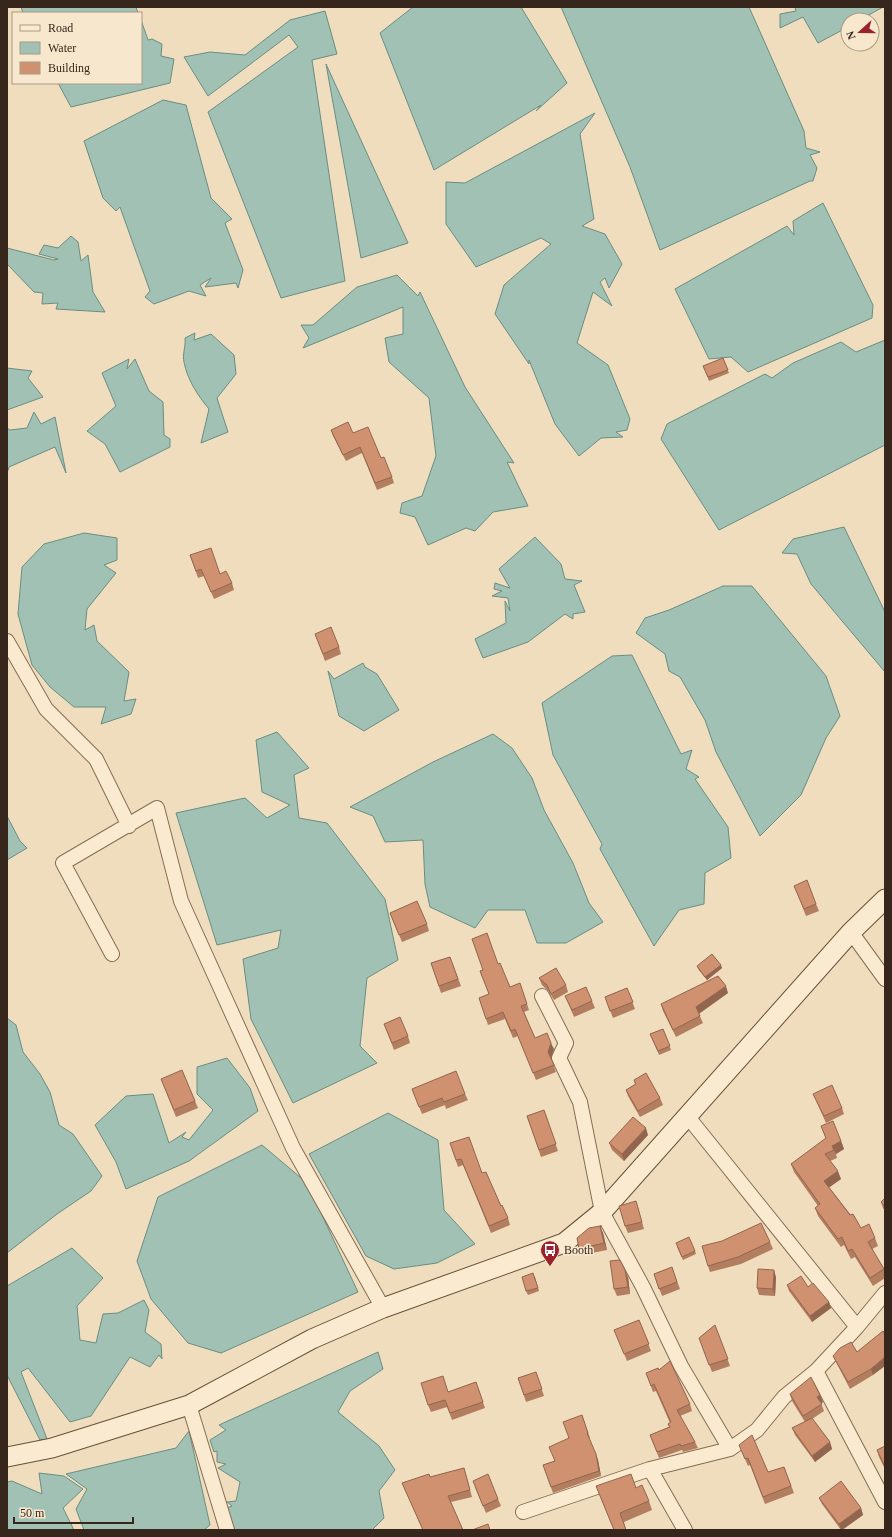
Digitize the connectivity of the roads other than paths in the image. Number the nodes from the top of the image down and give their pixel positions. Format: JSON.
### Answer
{"nodes":[{"id":1,"x":7,"y":641,"type":"edge"},
{"id":2,"x":129,"y":826,"type":"junction"},
{"id":3,"x":885,"y":899,"type":"edge"},
{"id":4,"x":851,"y":932,"type":"junction"},
{"id":5,"x":112,"y":954,"type":"dead end"},
{"id":6,"x":885,"y":978,"type":"edge"},
{"id":7,"x":542,"y":996,"type":"dead end"},
{"id":8,"x":688,"y":1117,"type":"junction"},
{"id":9,"x":602,"y":1212,"type":"junction"},
{"id":10,"x":885,"y":1293,"type":"edge"},
{"id":11,"x":383,"y":1308,"type":"junction"},
{"id":12,"x":857,"y":1327,"type":"junction"},
{"id":13,"x":816,"y":1370,"type":"junction"},
{"id":14,"x":189,"y":1406,"type":"junction"},
{"id":15,"x":730,"y":1448,"type":"junction"},
{"id":16,"x":7,"y":1457,"type":"edge"},
{"id":17,"x":650,"y":1469,"type":"junction"},
{"id":18,"x":885,"y":1502,"type":"edge"},
{"id":19,"x":522,"y":1512,"type":"dead end"},
{"id":20,"x":227,"y":1530,"type":"edge"},
{"id":21,"x":685,"y":1530,"type":"edge"}],
"edges":[{"from":1,"to":2,"type":"street"},
{"from":2,"to":5,"type":"street"},
{"from":2,"to":11,"type":"street"},
{"from":3,"to":4,"type":"main road"},
{"from":4,"to":6,"type":"street"},
{"from":4,"to":8,"type":"main road"},
{"from":7,"to":9,"type":"street"},
{"from":8,"to":9,"type":"main road"},
{"from":8,"to":12,"type":"street"},
{"from":9,"to":11,"type":"main road"},
{"from":9,"to":15,"type":"street"},
{"from":10,"to":12,"type":"street"},
{"from":11,"to":14,"type":"main road"},
{"from":12,"to":13,"type":"street"},
{"from":13,"to":15,"type":"street"},
{"from":13,"to":18,"type":"street"},
{"from":14,"to":16,"type":"main road"},
{"from":14,"to":20,"type":"street"},
{"from":15,"to":17,"type":"street"},
{"from":17,"to":19,"type":"street"},
{"from":17,"to":21,"type":"street"}]}
